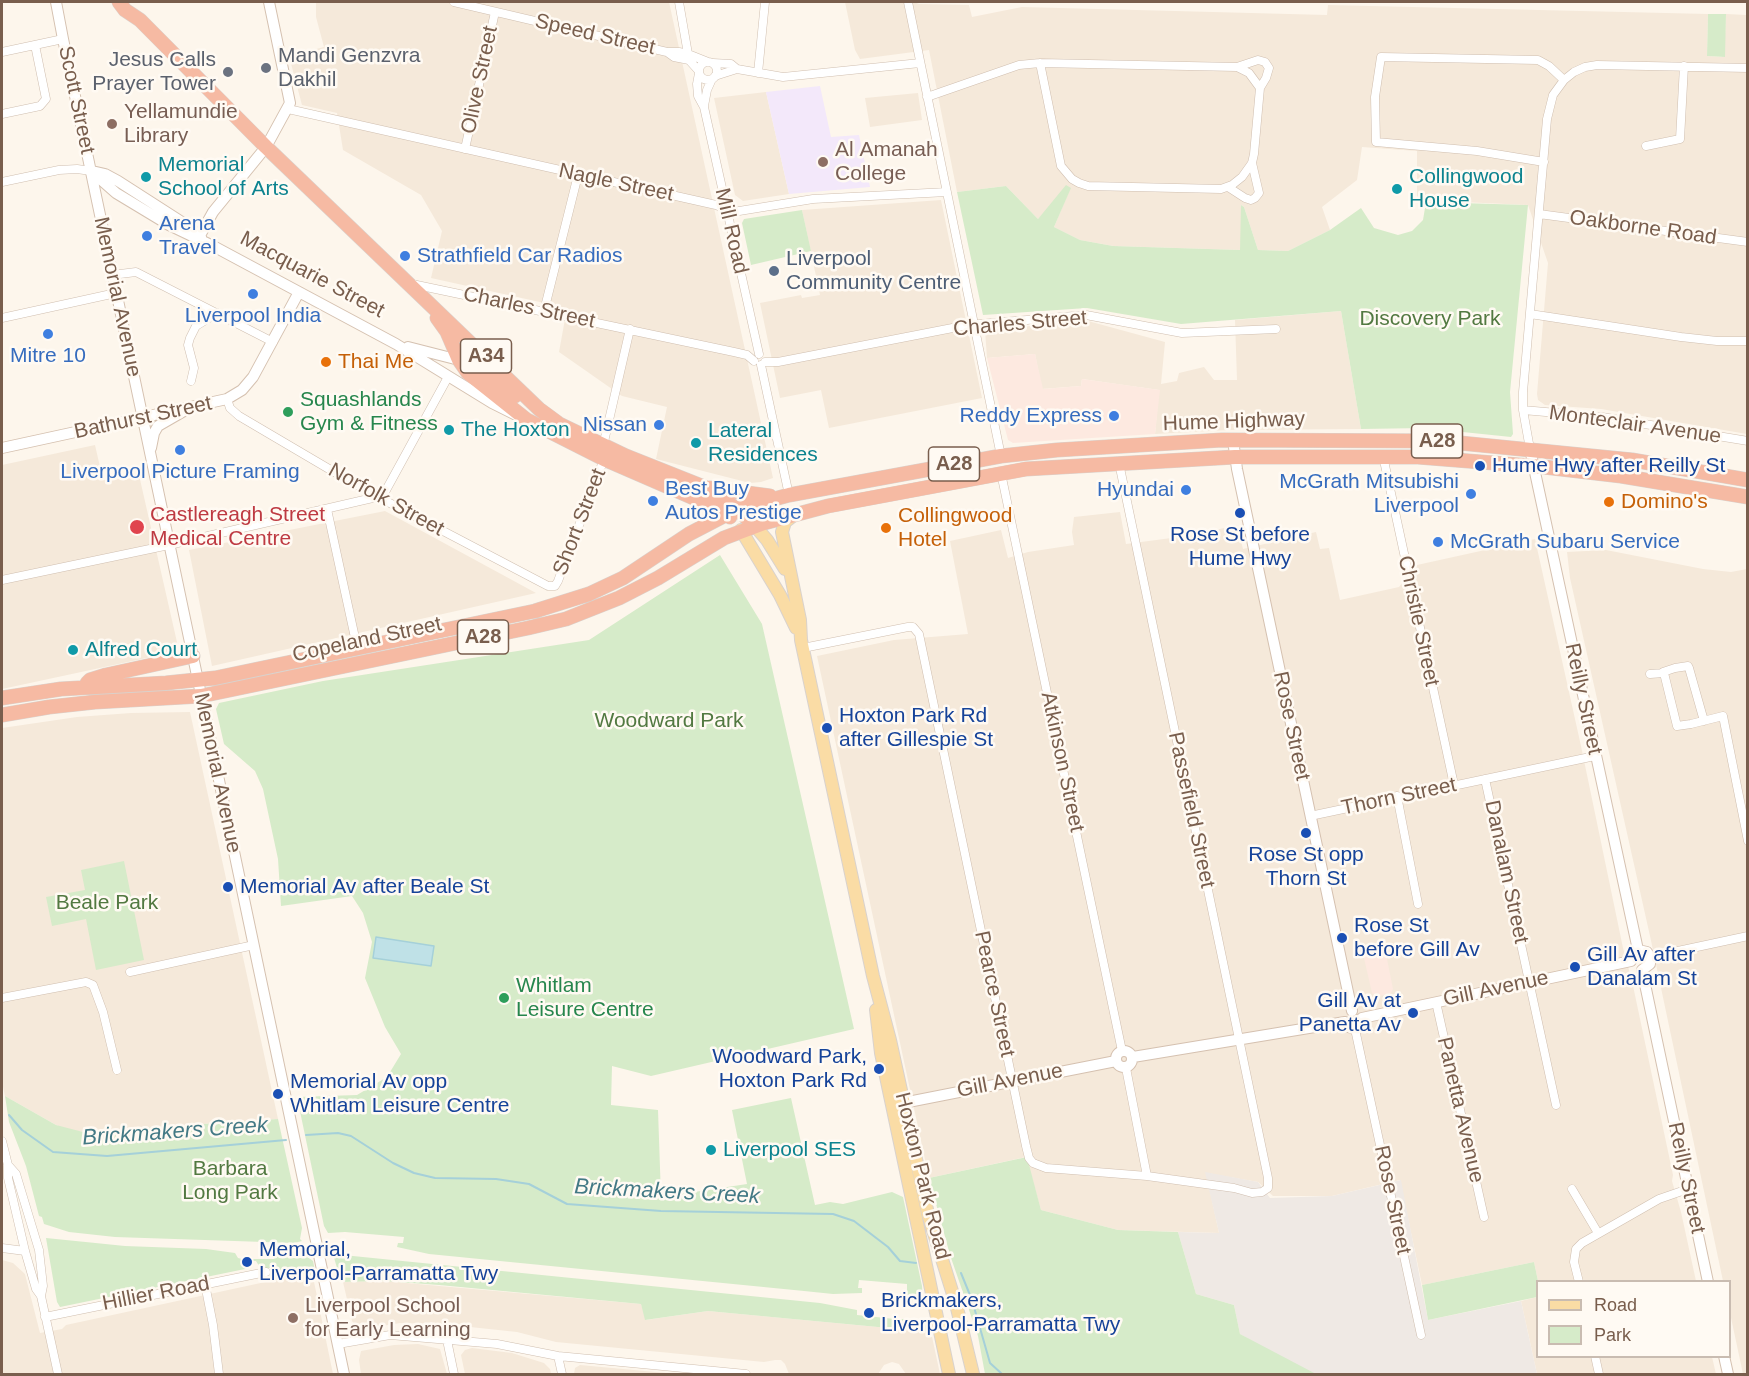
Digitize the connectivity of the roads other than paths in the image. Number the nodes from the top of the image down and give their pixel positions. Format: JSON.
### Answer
{"nodes":[{"id":1,"x":53,"y":2,"type":"edge"},
{"id":2,"x":268,"y":2,"type":"edge"},
{"id":3,"x":454,"y":2,"type":"edge"},
{"id":4,"x":679,"y":2,"type":"edge"},
{"id":5,"x":765,"y":2,"type":"edge"},
{"id":6,"x":908,"y":2,"type":"edge"},
{"id":7,"x":123,"y":4,"type":"edge"},
{"id":8,"x":495,"y":12,"type":"junction"},
{"id":9,"x":60,"y":30,"type":"junction"},
{"id":10,"x":35,"y":45,"type":"junction"},
{"id":11,"x":2,"y":52,"type":"edge"},
{"id":12,"x":667,"y":52,"type":"junction"},
{"id":13,"x":688,"y":54,"type":"junction"},
{"id":14,"x":710,"y":62,"type":"junction"},
{"id":15,"x":920,"y":63,"type":"junction"},
{"id":16,"x":1040,"y":63,"type":"junction"},
{"id":17,"x":1684,"y":66,"type":"junction"},
{"id":18,"x":1237,"y":67,"type":"junction"},
{"id":19,"x":1748,"y":68,"type":"edge"},
{"id":20,"x":737,"y":69,"type":"junction"},
{"id":21,"x":699,"y":72,"type":"junction"},
{"id":22,"x":758,"y":73,"type":"junction"},
{"id":23,"x":713,"y":77,"type":"junction"},
{"id":24,"x":1564,"y":80,"type":"junction"},
{"id":25,"x":1260,"y":88,"type":"junction"},
{"id":26,"x":927,"y":97,"type":"junction"},
{"id":27,"x":704,"y":107,"type":"junction"},
{"id":28,"x":288,"y":109,"type":"junction"},
{"id":29,"x":2,"y":114,"type":"edge"},
{"id":30,"x":1646,"y":146,"type":"dead end"},
{"id":31,"x":266,"y":147,"type":"junction"},
{"id":32,"x":465,"y":149,"type":"junction"},
{"id":33,"x":1252,"y":162,"type":"junction"},
{"id":34,"x":1544,"y":162,"type":"junction"},
{"id":35,"x":91,"y":171,"type":"junction"},
{"id":36,"x":578,"y":175,"type":"junction"},
{"id":37,"x":2,"y":182,"type":"edge"},
{"id":38,"x":1228,"y":187,"type":"junction"},
{"id":39,"x":946,"y":192,"type":"junction"},
{"id":40,"x":726,"y":209,"type":"junction"},
{"id":41,"x":1539,"y":214,"type":"junction"},
{"id":42,"x":202,"y":239,"type":"junction"},
{"id":43,"x":1748,"y":242,"type":"edge"},
{"id":44,"x":112,"y":275,"type":"junction"},
{"id":45,"x":410,"y":286,"type":"junction"},
{"id":46,"x":299,"y":292,"type":"junction"},
{"id":47,"x":116,"y":293,"type":"junction"},
{"id":48,"x":544,"y":311,"type":"junction"},
{"id":49,"x":217,"y":313,"type":"junction"},
{"id":50,"x":1530,"y":314,"type":"junction"},
{"id":51,"x":2,"y":318,"type":"edge"},
{"id":52,"x":973,"y":325,"type":"junction"},
{"id":53,"x":630,"y":329,"type":"junction"},
{"id":54,"x":1276,"y":329,"type":"dead end"},
{"id":55,"x":1748,"y":341,"type":"edge"},
{"id":56,"x":273,"y":342,"type":"junction"},
{"id":57,"x":396,"y":344,"type":"junction"},
{"id":58,"x":459,"y":360,"type":"junction"},
{"id":59,"x":760,"y":360,"type":"junction"},
{"id":60,"x":448,"y":377,"type":"junction"},
{"id":61,"x":191,"y":381,"type":"dead end"},
{"id":62,"x":227,"y":399,"type":"junction"},
{"id":63,"x":195,"y":406,"type":"junction"},
{"id":64,"x":1523,"y":410,"type":"junction"},
{"id":65,"x":142,"y":417,"type":"junction"},
{"id":66,"x":527,"y":420,"type":"junction"},
{"id":67,"x":558,"y":423,"type":"junction"},
{"id":68,"x":1233,"y":440,"type":"junction"},
{"id":69,"x":1748,"y":441,"type":"edge"},
{"id":70,"x":2,"y":448,"type":"edge"},
{"id":71,"x":1530,"y":449,"type":"junction"},
{"id":72,"x":603,"y":452,"type":"junction"},
{"id":73,"x":150,"y":454,"type":"junction"},
{"id":74,"x":1001,"y":456,"type":"junction"},
{"id":75,"x":1383,"y":456,"type":"junction"},
{"id":76,"x":1235,"y":457,"type":"junction"},
{"id":77,"x":1119,"y":463,"type":"junction"},
{"id":78,"x":1534,"y":466,"type":"junction"},
{"id":79,"x":1001,"y":473,"type":"junction"},
{"id":80,"x":1748,"y":480,"type":"edge"},
{"id":81,"x":704,"y":487,"type":"junction"},
{"id":82,"x":687,"y":494,"type":"junction"},
{"id":83,"x":785,"y":496,"type":"junction"},
{"id":84,"x":377,"y":497,"type":"junction"},
{"id":85,"x":1748,"y":497,"type":"edge"},
{"id":86,"x":327,"y":509,"type":"junction"},
{"id":87,"x":732,"y":511,"type":"junction"},
{"id":88,"x":797,"y":513,"type":"junction"},
{"id":89,"x":755,"y":526,"type":"junction"},
{"id":90,"x":741,"y":530,"type":"junction"},
{"id":91,"x":689,"y":534,"type":"junction"},
{"id":92,"x":170,"y":545,"type":"junction"},
{"id":93,"x":2,"y":580,"type":"edge"},
{"id":94,"x":555,"y":586,"type":"joint"},
{"id":95,"x":795,"y":596,"type":"junction"},
{"id":96,"x":802,"y":644,"type":"junction"},
{"id":97,"x":357,"y":647,"type":"junction"},
{"id":98,"x":193,"y":656,"type":"junction"},
{"id":99,"x":1663,"y":672,"type":"junction"},
{"id":100,"x":1650,"y":674,"type":"dead end"},
{"id":101,"x":197,"y":681,"type":"junction"},
{"id":102,"x":85,"y":687,"type":"junction"},
{"id":103,"x":201,"y":696,"type":"junction"},
{"id":104,"x":2,"y":699,"type":"edge"},
{"id":105,"x":2,"y":715,"type":"edge"},
{"id":106,"x":1704,"y":721,"type":"junction"},
{"id":107,"x":1595,"y":756,"type":"junction"},
{"id":108,"x":1485,"y":779,"type":"junction"},
{"id":109,"x":1454,"y":785,"type":"junction"},
{"id":110,"x":1396,"y":796,"type":"junction"},
{"id":111,"x":1310,"y":816,"type":"junction"},
{"id":112,"x":1748,"y":841,"type":"edge"},
{"id":113,"x":1418,"y":904,"type":"dead end"},
{"id":114,"x":1748,"y":936,"type":"edge"},
{"id":115,"x":254,"y":945,"type":"junction"},
{"id":116,"x":1638,"y":950,"type":"junction"},
{"id":117,"x":1650,"y":957,"type":"junction"},
{"id":118,"x":1631,"y":961,"type":"junction"},
{"id":119,"x":1642,"y":969,"type":"junction"},
{"id":120,"x":130,"y":972,"type":"dead end"},
{"id":121,"x":1530,"y":983,"type":"junction"},
{"id":122,"x":2,"y":998,"type":"edge"},
{"id":123,"x":1436,"y":1002,"type":"junction"},
{"id":124,"x":1352,"y":1011,"type":"junction"},
{"id":125,"x":1362,"y":1018,"type":"junction"},
{"id":126,"x":1350,"y":1026,"type":"junction"},
{"id":127,"x":1239,"y":1040,"type":"junction"},
{"id":128,"x":1119,"y":1056,"type":"junction"},
{"id":129,"x":1133,"y":1057,"type":"junction"},
{"id":130,"x":1126,"y":1068,"type":"junction"},
{"id":131,"x":117,"y":1070,"type":"dead end"},
{"id":132,"x":1012,"y":1080,"type":"junction"},
{"id":133,"x":896,"y":1104,"type":"junction"},
{"id":134,"x":1556,"y":1105,"type":"dead end"},
{"id":135,"x":2,"y":1141,"type":"edge"},
{"id":136,"x":3,"y":1150,"type":"edge"},
{"id":137,"x":1263,"y":1157,"type":"joint"},
{"id":138,"x":8,"y":1165,"type":"junction"},
{"id":139,"x":1147,"y":1176,"type":"junction"},
{"id":140,"x":1572,"y":1189,"type":"dead end"},
{"id":141,"x":1688,"y":1189,"type":"junction"},
{"id":142,"x":1484,"y":1217,"type":"dead end"},
{"id":143,"x":33,"y":1228,"type":"junction"},
{"id":144,"x":1598,"y":1233,"type":"junction"},
{"id":145,"x":2,"y":1248,"type":"edge"},
{"id":146,"x":26,"y":1251,"type":"junction"},
{"id":147,"x":266,"y":1272,"type":"dead end"},
{"id":148,"x":42,"y":1275,"type":"junction"},
{"id":149,"x":1579,"y":1280,"type":"edge"},
{"id":150,"x":1708,"y":1280,"type":"edge"},
{"id":151,"x":205,"y":1284,"type":"junction"},
{"id":152,"x":41,"y":1296,"type":"junction"},
{"id":153,"x":45,"y":1317,"type":"junction"},
{"id":154,"x":1421,"y":1335,"type":"dead end"},
{"id":155,"x":447,"y":1340,"type":"junction"},
{"id":156,"x":338,"y":1344,"type":"junction"},
{"id":157,"x":558,"y":1356,"type":"junction"},
{"id":158,"x":1595,"y":1358,"type":"edge"},
{"id":159,"x":1724,"y":1358,"type":"edge"},
{"id":160,"x":679,"y":1372,"type":"edge"},
{"id":161,"x":58,"y":1374,"type":"edge"},
{"id":162,"x":219,"y":1374,"type":"edge"},
{"id":163,"x":344,"y":1374,"type":"edge"},
{"id":164,"x":454,"y":1374,"type":"edge"},
{"id":165,"x":562,"y":1374,"type":"edge"},
{"id":166,"x":746,"y":1374,"type":"edge"},
{"id":167,"x":949,"y":1374,"type":"edge"},
{"id":168,"x":973,"y":1374,"type":"edge"},
{"id":169,"x":1599,"y":1374,"type":"edge"},
{"id":170,"x":1728,"y":1374,"type":"edge"}],
"edges":[{"from":1,"to":9,"type":"street","name":"Scott Street"},
{"from":2,"to":28,"type":"street"},
{"from":3,"to":8,"type":"street","name":"Speed Street"},
{"from":4,"to":13,"type":"street"},
{"from":5,"to":22,"type":"street"},
{"from":6,"to":15,"type":"street"},
{"from":7,"to":31,"type":"highway","number":"A34"},
{"from":8,"to":12,"type":"street","name":"Speed Street"},
{"from":8,"to":32,"type":"street","name":"Olive Street"},
{"from":9,"to":10,"type":"street"},
{"from":9,"to":35,"type":"street","name":"Scott Street"},
{"from":10,"to":11,"type":"street"},
{"from":10,"to":29,"type":"street"},
{"from":12,"to":13,"type":"street","name":"Speed Street"},
{"from":12,"to":21,"type":"street","name":"Speed Street"},
{"from":13,"to":14,"type":"street","name":"Speed Street"},
{"from":14,"to":20,"type":"street","name":"Speed Street"},
{"from":14,"to":21,"type":"street"},
{"from":14,"to":23,"type":"street"},
{"from":15,"to":22,"type":"street","name":"Speed Street"},
{"from":15,"to":26,"type":"street"},
{"from":16,"to":18,"type":"street"},
{"from":16,"to":26,"type":"street"},
{"from":16,"to":38,"type":"street"},
{"from":17,"to":19,"type":"street"},
{"from":17,"to":24,"type":"street"},
{"from":17,"to":30,"type":"street"},
{"from":18,"to":25,"type":"street"},
{"from":18,"to":25,"type":"street"},
{"from":20,"to":22,"type":"street","name":"Speed Street"},
{"from":20,"to":23,"type":"street","name":"Speed Street"},
{"from":21,"to":23,"type":"street","name":"Speed Street"},
{"from":21,"to":27,"type":"street","name":"Mill Road"},
{"from":23,"to":27,"type":"street","name":"Mill Road"},
{"from":24,"to":34,"type":"street"},
{"from":24,"to":34,"type":"street"},
{"from":25,"to":33,"type":"street"},
{"from":26,"to":39,"type":"street"},
{"from":27,"to":40,"type":"street","name":"Mill Road"},
{"from":28,"to":31,"type":"street"},
{"from":28,"to":32,"type":"street","name":"Nagle Street"},
{"from":31,"to":42,"type":"street"},
{"from":31,"to":45,"type":"highway","number":"A34"},
{"from":32,"to":36,"type":"street","name":"Nagle Street"},
{"from":33,"to":38,"type":"street"},
{"from":33,"to":38,"type":"street"},
{"from":34,"to":41,"type":"street"},
{"from":35,"to":37,"type":"street"},
{"from":35,"to":42,"type":"street","name":"Macquarie Street"},
{"from":35,"to":44,"type":"street","name":"Memorial Avenue"},
{"from":36,"to":40,"type":"street","name":"Nagle Street"},
{"from":36,"to":48,"type":"street"},
{"from":39,"to":40,"type":"street","name":"Nagle Street"},
{"from":39,"to":52,"type":"street"},
{"from":40,"to":59,"type":"street","name":"Mill Road"},
{"from":41,"to":43,"type":"street","name":"Oakborne Road"},
{"from":41,"to":50,"type":"street"},
{"from":42,"to":46,"type":"street","name":"Macquarie Street"},
{"from":44,"to":47,"type":"street","name":"Memorial Avenue"},
{"from":44,"to":49,"type":"street"},
{"from":45,"to":48,"type":"street","name":"Charles Street"},
{"from":45,"to":58,"type":"highway","number":"A34"},
{"from":45,"to":67,"type":"highway","number":"A34"},
{"from":46,"to":56,"type":"street","name":"Bathurst Street"},
{"from":46,"to":57,"type":"street","name":"Macquarie Street"},
{"from":47,"to":51,"type":"street"},
{"from":47,"to":65,"type":"street","name":"Memorial Avenue"},
{"from":48,"to":53,"type":"street","name":"Charles Street"},
{"from":49,"to":56,"type":"street"},
{"from":49,"to":61,"type":"street"},
{"from":50,"to":55,"type":"street"},
{"from":50,"to":64,"type":"street"},
{"from":52,"to":54,"type":"street","name":"Charles Street"},
{"from":52,"to":59,"type":"street","name":"Charles Street"},
{"from":52,"to":74,"type":"street"},
{"from":53,"to":59,"type":"street","name":"Charles Street"},
{"from":53,"to":72,"type":"street","name":"Short Street"},
{"from":56,"to":62,"type":"street","name":"Bathurst Street"},
{"from":57,"to":58,"type":"street","name":"Macquarie Street"},
{"from":57,"to":60,"type":"street","name":"Macquarie Street"},
{"from":58,"to":66,"type":"highway","number":"A34"},
{"from":58,"to":67,"type":"highway","name":"Macquarie Street"},
{"from":59,"to":83,"type":"street","name":"Mill Road"},
{"from":60,"to":66,"type":"street","name":"Macquarie Street"},
{"from":60,"to":84,"type":"street"},
{"from":62,"to":63,"type":"street","name":"Bathurst Street"},
{"from":62,"to":84,"type":"street","name":"Norfolk Street"},
{"from":63,"to":65,"type":"street","name":"Bathurst Street"},
{"from":63,"to":73,"type":"street"},
{"from":64,"to":69,"type":"street","name":"Monteclair Avenue"},
{"from":64,"to":71,"type":"street"},
{"from":65,"to":70,"type":"street","name":"Bathurst Street"},
{"from":65,"to":73,"type":"street","name":"Memorial Avenue"},
{"from":66,"to":72,"type":"highway","name":"Macquarie Street","number":"A34"},
{"from":67,"to":72,"type":"highway","name":"Macquarie Street","number":"A34"},
{"from":68,"to":71,"type":"highway","name":"Hume Highway","number":"A28"},
{"from":68,"to":74,"type":"highway","name":"Hume Highway","number":"A28"},
{"from":68,"to":76,"type":"street","name":"Rose Street"},
{"from":71,"to":78,"type":"street","name":"Reilly Street"},
{"from":71,"to":80,"type":"highway","name":"Hume Highway","number":"A28"},
{"from":72,"to":81,"type":"highway","name":"Macquarie Street","number":"A34"},
{"from":72,"to":82,"type":"highway","name":"Macquarie Street","number":"A34"},
{"from":72,"to":94,"type":"street","name":"Short Street"},
{"from":73,"to":92,"type":"street","name":"Memorial Avenue"},
{"from":74,"to":83,"type":"highway","name":"Hume Highway","number":"A28"},
{"from":75,"to":76,"type":"highway","name":"Hume Highway","number":"A28"},
{"from":75,"to":78,"type":"highway","name":"Hume Highway","number":"A28"},
{"from":75,"to":109,"type":"street","name":"Christie Street"},
{"from":76,"to":77,"type":"highway","name":"Hume Highway","number":"A28"},
{"from":76,"to":111,"type":"street","name":"Rose Street"},
{"from":77,"to":79,"type":"highway","name":"Hume Highway","number":"A28"},
{"from":77,"to":127,"type":"street","name":"Passefield Street"},
{"from":78,"to":85,"type":"highway","name":"Hume Highway","number":"A28"},
{"from":78,"to":107,"type":"street","name":"Reilly Street"},
{"from":79,"to":88,"type":"highway","name":"Hume Highway","number":"A28"},
{"from":79,"to":128,"type":"street","name":"Atkinson Street"},
{"from":81,"to":83,"type":"highway"},
{"from":81,"to":87,"type":"highway","name":"Macquarie Street","number":"A34"},
{"from":82,"to":87,"type":"highway","name":"Macquarie Street","number":"A34"},
{"from":82,"to":91,"type":"highway"},
{"from":83,"to":87,"type":"highway","name":"Hume Highway","number":"A28"},
{"from":84,"to":86,"type":"street"},
{"from":84,"to":94,"type":"street","name":"Norfolk Street"},
{"from":86,"to":92,"type":"street"},
{"from":86,"to":97,"type":"street"},
{"from":87,"to":89,"type":"highway","number":"A34"},
{"from":87,"to":90,"type":"highway","number":"A34"},
{"from":87,"to":91,"type":"highway","name":"Copeland Street","number":"A28"},
{"from":88,"to":89,"type":"highway","name":"Hume Highway","number":"A28"},
{"from":88,"to":95,"type":"main road","name":"Hoxton Park Road"},
{"from":89,"to":90,"type":"highway","name":"Copeland Street","number":"A28"},
{"from":89,"to":95,"type":"main road","name":"Hoxton Park Road"},
{"from":90,"to":96,"type":"main road","name":"Hoxton Park Road"},
{"from":90,"to":103,"type":"highway","name":"Copeland Street","number":"A28"},
{"from":91,"to":97,"type":"highway","name":"Copeland Street","number":"A28"},
{"from":92,"to":93,"type":"street"},
{"from":92,"to":98,"type":"street","name":"Memorial Avenue"},
{"from":95,"to":96,"type":"main road","name":"Hoxton Park Road"},
{"from":96,"to":132,"type":"street","name":"Pearce Street"},
{"from":96,"to":133,"type":"main road","name":"Hoxton Park Road"},
{"from":97,"to":101,"type":"highway","name":"Copeland Street","number":"A28"},
{"from":98,"to":101,"type":"street","name":"Memorial Avenue"},
{"from":98,"to":102,"type":"highway"},
{"from":99,"to":100,"type":"street"},
{"from":99,"to":106,"type":"street"},
{"from":99,"to":106,"type":"street"},
{"from":101,"to":102,"type":"highway","name":"Copeland Street","number":"A28"},
{"from":101,"to":103,"type":"street","name":"Memorial Avenue"},
{"from":102,"to":104,"type":"highway","name":"Copeland Street","number":"A28"},
{"from":103,"to":105,"type":"highway","name":"Copeland Street","number":"A28"},
{"from":103,"to":115,"type":"street","name":"Memorial Avenue"},
{"from":106,"to":112,"type":"street"},
{"from":107,"to":108,"type":"street","name":"Thorn Street"},
{"from":107,"to":116,"type":"street","name":"Reilly Street"},
{"from":108,"to":109,"type":"street","name":"Thorn Street"},
{"from":108,"to":121,"type":"street","name":"Danalam Street"},
{"from":109,"to":110,"type":"street","name":"Thorn Street"},
{"from":110,"to":111,"type":"street","name":"Thorn Street"},
{"from":110,"to":113,"type":"street"},
{"from":111,"to":124,"type":"street","name":"Rose Street"},
{"from":114,"to":117,"type":"street"},
{"from":115,"to":120,"type":"street"},
{"from":115,"to":156,"type":"street","name":"Memorial Avenue"},
{"from":116,"to":117,"type":"street"},
{"from":116,"to":118,"type":"street"},
{"from":117,"to":119,"type":"street"},
{"from":118,"to":119,"type":"street"},
{"from":118,"to":121,"type":"street","name":"Gill Avenue"},
{"from":119,"to":141,"type":"street","name":"Reilly Street"},
{"from":121,"to":123,"type":"street","name":"Gill Avenue"},
{"from":121,"to":134,"type":"street","name":"Danalam Street"},
{"from":122,"to":131,"type":"street"},
{"from":123,"to":125,"type":"street","name":"Gill Avenue"},
{"from":123,"to":142,"type":"street","name":"Panetta Avenue"},
{"from":124,"to":125,"type":"street"},
{"from":124,"to":126,"type":"street"},
{"from":125,"to":126,"type":"street"},
{"from":126,"to":127,"type":"street"},
{"from":126,"to":154,"type":"street","name":"Rose Street"},
{"from":127,"to":129,"type":"street"},
{"from":127,"to":137,"type":"street","name":"Passefield Street"},
{"from":128,"to":129,"type":"street"},
{"from":128,"to":130,"type":"street"},
{"from":128,"to":132,"type":"street","name":"Gill Avenue"},
{"from":129,"to":130,"type":"street"},
{"from":130,"to":139,"type":"street"},
{"from":132,"to":133,"type":"street","name":"Gill Avenue"},
{"from":132,"to":139,"type":"street","name":"Pearce Street"},
{"from":133,"to":167,"type":"main road","name":"Hoxton Park Road"},
{"from":133,"to":168,"type":"main road","name":"Hoxton Park Road"},
{"from":135,"to":136,"type":"street"},
{"from":136,"to":138,"type":"street"},
{"from":137,"to":139,"type":"street","name":"Pearce Street"},
{"from":138,"to":143,"type":"street"},
{"from":138,"to":146,"type":"street"},
{"from":140,"to":144,"type":"street"},
{"from":141,"to":144,"type":"street"},
{"from":141,"to":150,"type":"street","name":"Reilly Street"},
{"from":143,"to":146,"type":"street"},
{"from":143,"to":148,"type":"street"},
{"from":144,"to":149,"type":"street"},
{"from":145,"to":146,"type":"street"},
{"from":146,"to":148,"type":"street"},
{"from":146,"to":152,"type":"street"},
{"from":147,"to":151,"type":"street","name":"Hillier Road"},
{"from":148,"to":152,"type":"street"},
{"from":151,"to":153,"type":"street","name":"Hillier Road"},
{"from":151,"to":162,"type":"street"},
{"from":152,"to":153,"type":"street"},
{"from":153,"to":161,"type":"street"},
{"from":155,"to":156,"type":"street"},
{"from":155,"to":157,"type":"street"},
{"from":155,"to":164,"type":"street"},
{"from":156,"to":163,"type":"street","name":"Memorial Avenue"},
{"from":157,"to":160,"type":"street"},
{"from":157,"to":165,"type":"street"},
{"from":158,"to":169,"type":"street"},
{"from":159,"to":170,"type":"street"},
{"from":160,"to":166,"type":"street"}]}
